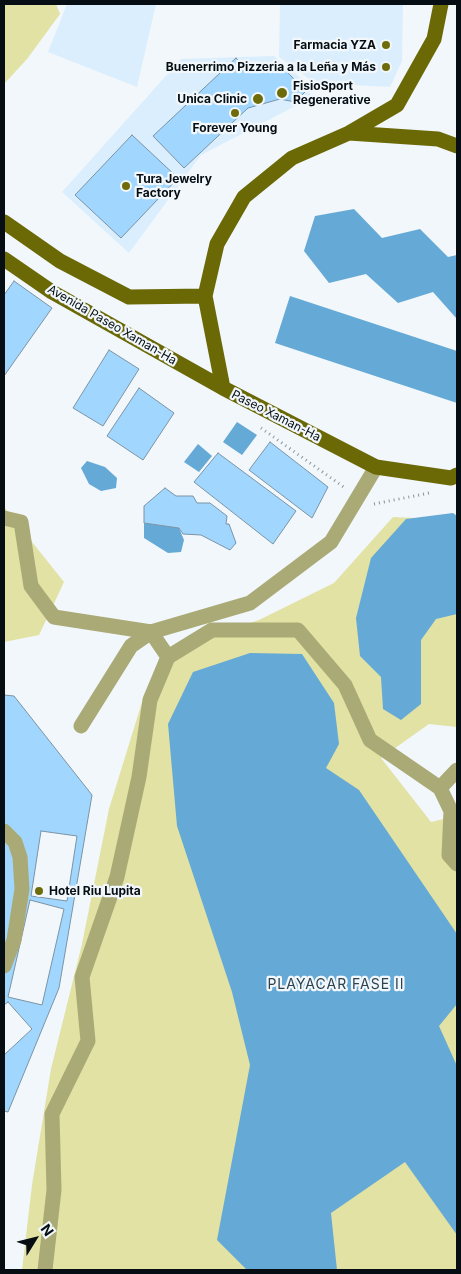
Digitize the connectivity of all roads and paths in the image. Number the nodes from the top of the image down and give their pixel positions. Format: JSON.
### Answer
{"nodes":[{"id":1,"x":441,"y":4,"type":"edge"},
{"id":2,"x":349,"y":133,"type":"junction"},
{"id":3,"x":457,"y":146,"type":"edge"},
{"id":4,"x":4,"y":222,"type":"edge"},
{"id":5,"x":4,"y":259,"type":"edge"},
{"id":6,"x":205,"y":296,"type":"junction"},
{"id":7,"x":222,"y":388,"type":"junction"},
{"id":8,"x":376,"y":467,"type":"junction"},
{"id":9,"x":457,"y":475,"type":"edge"},
{"id":10,"x":4,"y":518,"type":"edge"},
{"id":11,"x":151,"y":632,"type":"junction"},
{"id":12,"x":168,"y":657,"type":"junction"},
{"id":13,"x":81,"y":726,"type":"dead end"},
{"id":14,"x":457,"y":770,"type":"edge"},
{"id":15,"x":440,"y":788,"type":"junction"},
{"id":16,"x":4,"y":830,"type":"edge"},
{"id":17,"x":457,"y":864,"type":"edge"},
{"id":18,"x":4,"y":966,"type":"edge"},
{"id":19,"x":45,"y":1270,"type":"edge"}],
"edges":[{"from":1,"to":2,"type":"main road"},
{"from":2,"to":3,"type":"main road","name":"Paseo Xaman-Ha"},
{"from":2,"to":6,"type":"main road","name":"Paseo Xaman-Ha"},
{"from":4,"to":6,"type":"main road"},
{"from":5,"to":7,"type":"main road","name":"Avenida Paseo Xaman-Ha"},
{"from":6,"to":7,"type":"main road","name":"Paseo Xaman-Ha"},
{"from":7,"to":8,"type":"main road","name":"Paseo Xaman-Ha"},
{"from":8,"to":9,"type":"main road","name":"Paseo Xaman-Ha"},
{"from":8,"to":11,"type":"lane"},
{"from":10,"to":11,"type":"lane"},
{"from":11,"to":12,"type":"lane"},
{"from":11,"to":13,"type":"lane"},
{"from":12,"to":15,"type":"lane"},
{"from":12,"to":19,"type":"lane"},
{"from":14,"to":15,"type":"lane"},
{"from":15,"to":17,"type":"lane"},
{"from":16,"to":18,"type":"lane"}]}
